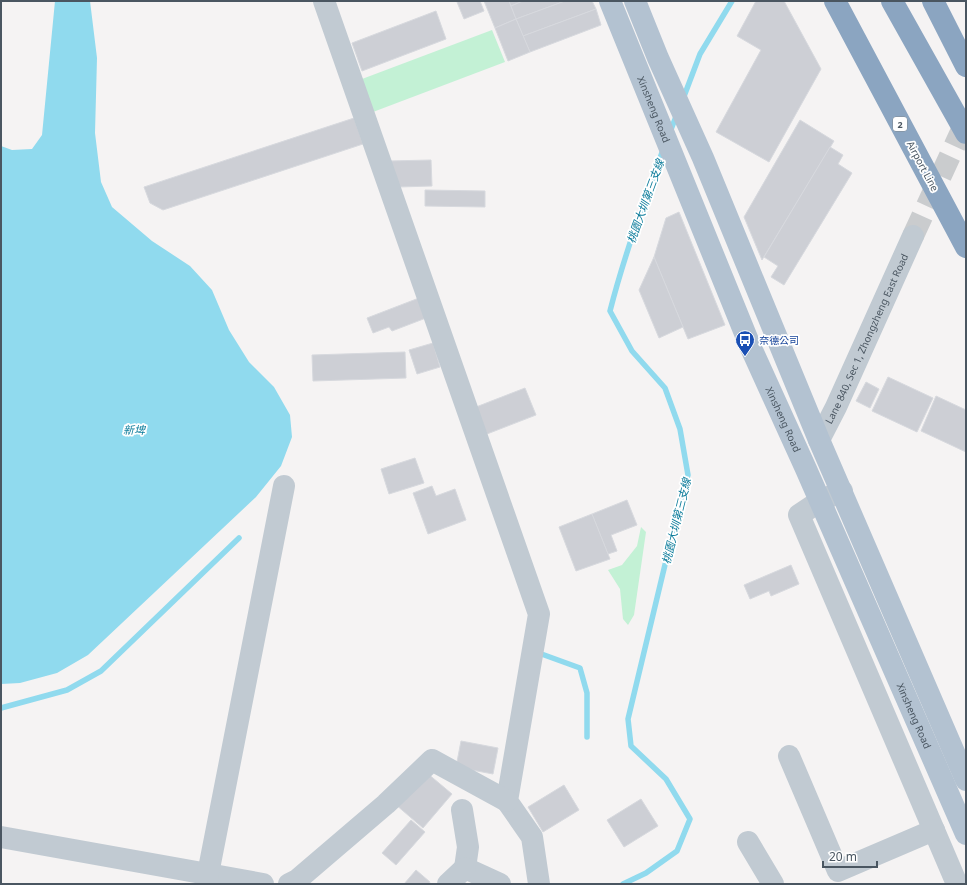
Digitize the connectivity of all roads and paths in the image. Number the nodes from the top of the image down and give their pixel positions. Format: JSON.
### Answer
{"nodes":[{"id":1,"x":324,"y":1,"type":"edge"},
{"id":2,"x":610,"y":1,"type":"edge"},
{"id":3,"x":635,"y":1,"type":"edge"},
{"id":4,"x":828,"y":1,"type":"edge"},
{"id":5,"x":835,"y":1,"type":"edge"},
{"id":6,"x":892,"y":1,"type":"edge"},
{"id":7,"x":933,"y":1,"type":"edge"},
{"id":8,"x":966,"y":66,"type":"edge"},
{"id":9,"x":891,"y":107,"type":"junction"},
{"id":10,"x":966,"y":132,"type":"edge"},
{"id":11,"x":913,"y":236,"type":"tunnel mouth"},
{"id":12,"x":966,"y":247,"type":"edge"},
{"id":13,"x":819,"y":440,"type":"junction"},
{"id":14,"x":284,"y":486,"type":"dead end"},
{"id":15,"x":842,"y":491,"type":"junction"},
{"id":16,"x":820,"y":501,"type":"junction"},
{"id":17,"x":789,"y":756,"type":"dead end"},
{"id":18,"x":966,"y":780,"type":"edge"},
{"id":19,"x":507,"y":801,"type":"junction"},
{"id":20,"x":462,"y":810,"type":"dead end"},
{"id":21,"x":934,"y":830,"type":"junction"},
{"id":22,"x":966,"y":834,"type":"edge"},
{"id":23,"x":1,"y":837,"type":"edge"},
{"id":24,"x":748,"y":842,"type":"dead end"},
{"id":25,"x":465,"y":868,"type":"junction"},
{"id":26,"x":840,"y":877,"type":"edge"},
{"id":27,"x":207,"y":879,"type":"edge"},
{"id":28,"x":263,"y":884,"type":"edge"},
{"id":29,"x":289,"y":884,"type":"edge"},
{"id":30,"x":448,"y":884,"type":"edge"},
{"id":31,"x":500,"y":884,"type":"edge"},
{"id":32,"x":539,"y":884,"type":"edge"},
{"id":33,"x":773,"y":884,"type":"edge"},
{"id":34,"x":958,"y":884,"type":"edge"}],
"edges":[{"from":1,"to":19,"type":"street"},
{"from":2,"to":16,"type":"main road","name":"Xinsheng Road"},
{"from":3,"to":13,"type":"main road"},
{"from":4,"to":9,"type":"highway"},
{"from":5,"to":9,"type":"highway","name":"Airport Line","number":"2"},
{"from":6,"to":10,"type":"highway"},
{"from":7,"to":8,"type":"highway"},
{"from":9,"to":12,"type":"highway","name":"Airport Line","number":"2"},
{"from":11,"to":13,"type":"street","name":"Lane 840, Sec 1, Zhongzheng East Road"},
{"from":13,"to":15,"type":"main road"},
{"from":14,"to":27,"type":"street"},
{"from":15,"to":16,"type":"street"},
{"from":15,"to":18,"type":"main road"},
{"from":16,"to":21,"type":"street"},
{"from":16,"to":22,"type":"main road","name":"Xinsheng Road"},
{"from":17,"to":26,"type":"street"},
{"from":19,"to":29,"type":"street"},
{"from":19,"to":32,"type":"street"},
{"from":20,"to":25,"type":"street"},
{"from":21,"to":26,"type":"street"},
{"from":21,"to":34,"type":"street"},
{"from":23,"to":27,"type":"street"},
{"from":24,"to":33,"type":"street"},
{"from":25,"to":30,"type":"street"},
{"from":25,"to":31,"type":"street"},
{"from":27,"to":28,"type":"street"}]}
